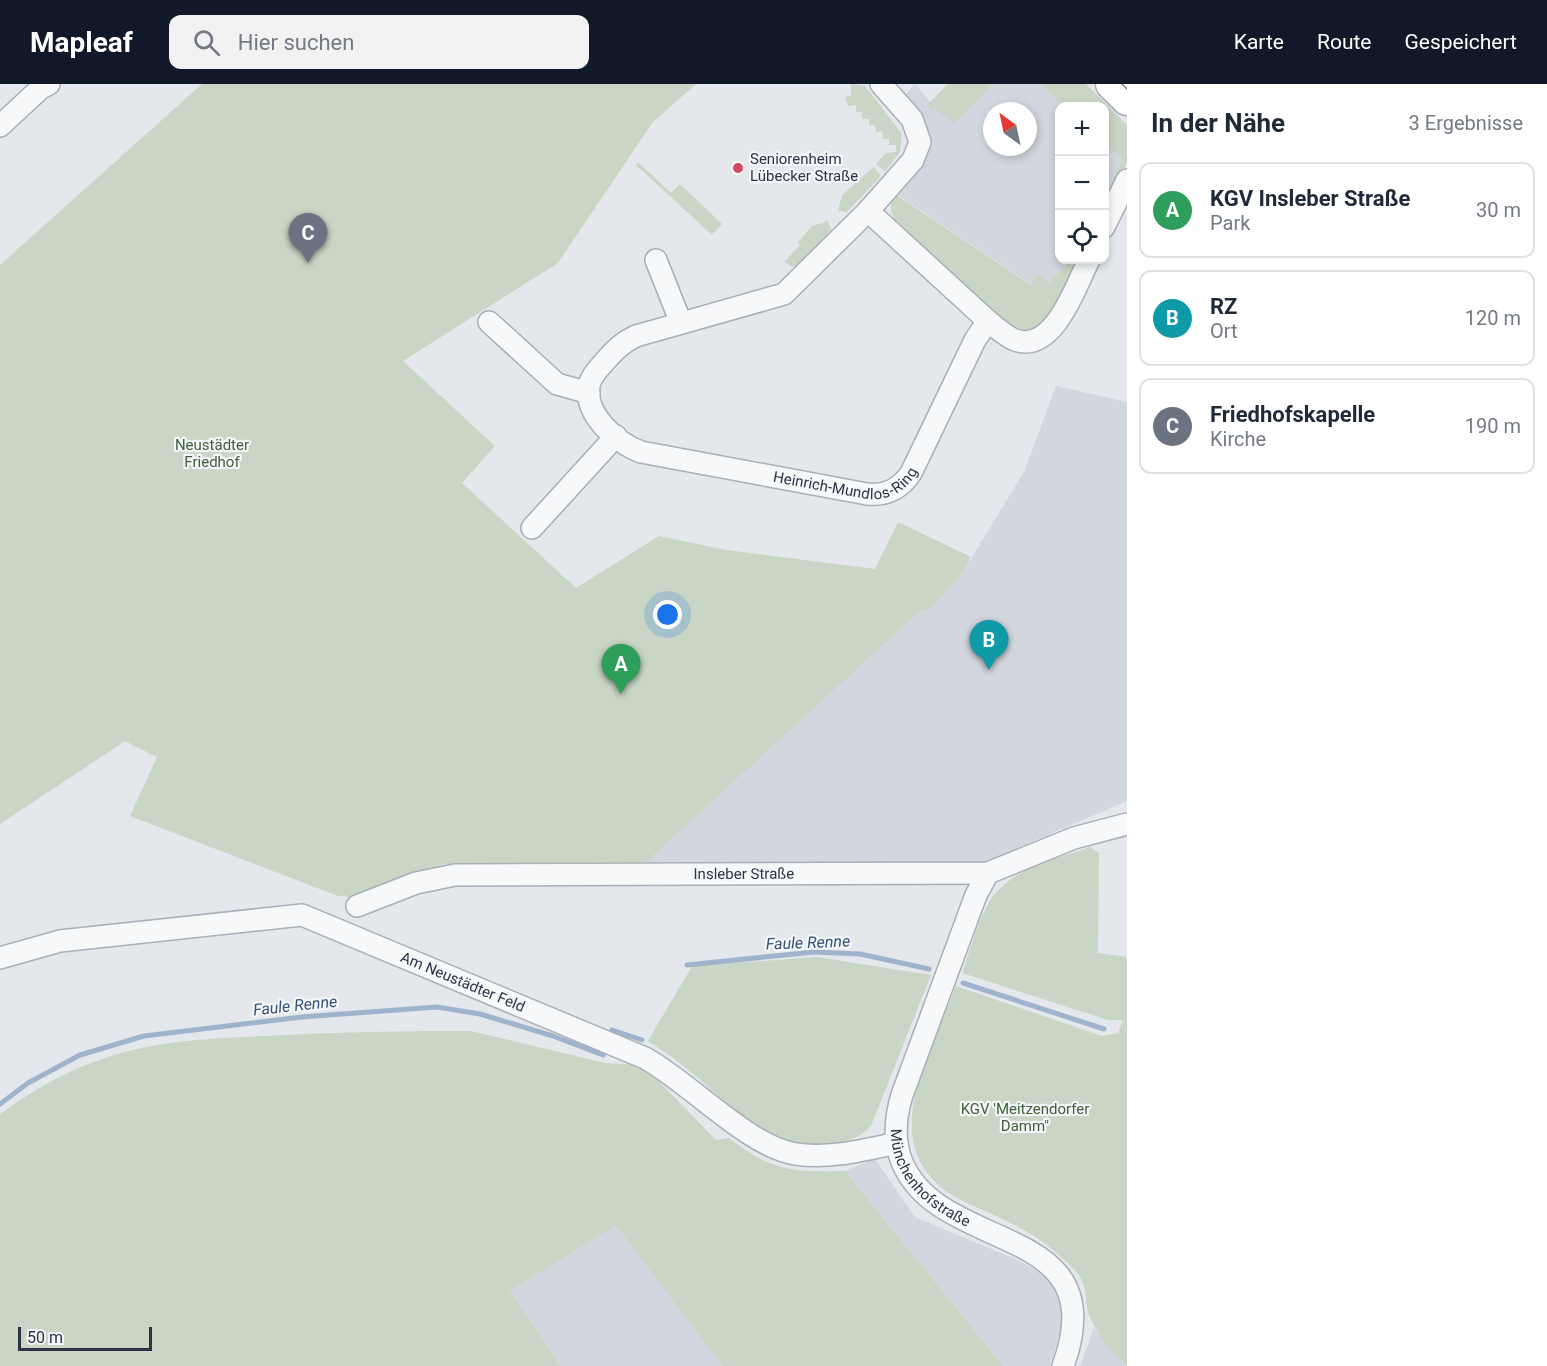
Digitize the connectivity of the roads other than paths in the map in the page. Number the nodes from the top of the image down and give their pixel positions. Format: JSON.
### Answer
{"nodes":[{"id":1,"x":49,"y":84,"type":"edge"},
{"id":2,"x":881,"y":84,"type":"edge"},
{"id":3,"x":1111,"y":84,"type":"edge"},
{"id":4,"x":1127,"y":100,"type":"edge"},
{"id":5,"x":0,"y":126,"type":"edge"},
{"id":6,"x":1127,"y":180,"type":"edge"},
{"id":7,"x":868,"y":211,"type":"junction"},
{"id":8,"x":1109,"y":216,"type":"edge"},
{"id":9,"x":656,"y":260,"type":"dead end"},
{"id":10,"x":1087,"y":264,"type":"edge"},
{"id":11,"x":988,"y":321,"type":"junction"},
{"id":12,"x":489,"y":322,"type":"dead end"},
{"id":13,"x":681,"y":323,"type":"junction"},
{"id":14,"x":588,"y":393,"type":"junction"},
{"id":15,"x":616,"y":436,"type":"junction"},
{"id":16,"x":532,"y":528,"type":"dead end"},
{"id":17,"x":1127,"y":824,"type":"edge"},
{"id":18,"x":988,"y":873,"type":"junction"},
{"id":19,"x":357,"y":906,"type":"dead end"},
{"id":20,"x":0,"y":958,"type":"edge"},
{"id":21,"x":897,"y":1143,"type":"junction"},
{"id":22,"x":1063,"y":1366,"type":"edge"}],
"edges":[{"from":1,"to":5,"type":"street"},
{"from":2,"to":7,"type":"street"},
{"from":3,"to":4,"type":"main road"},
{"from":6,"to":8,"type":"street"},
{"from":7,"to":11,"type":"street"},
{"from":7,"to":13,"type":"street"},
{"from":9,"to":13,"type":"street"},
{"from":10,"to":11,"type":"street"},
{"from":11,"to":15,"type":"street","name":"Heinrich-Mundlos-Ring"},
{"from":12,"to":14,"type":"street"},
{"from":13,"to":14,"type":"street"},
{"from":14,"to":15,"type":"street","name":"Heinrich-Mundlos-Ring"},
{"from":15,"to":16,"type":"street"},
{"from":17,"to":18,"type":"street","name":"Insleber Straße"},
{"from":18,"to":19,"type":"street","name":"Insleber Straße"},
{"from":18,"to":21,"type":"street","name":"Münchenhofstraße"},
{"from":20,"to":21,"type":"street","name":"Am Neustädter Feld"},
{"from":21,"to":22,"type":"street","name":"Münchenhofstraße"}]}
